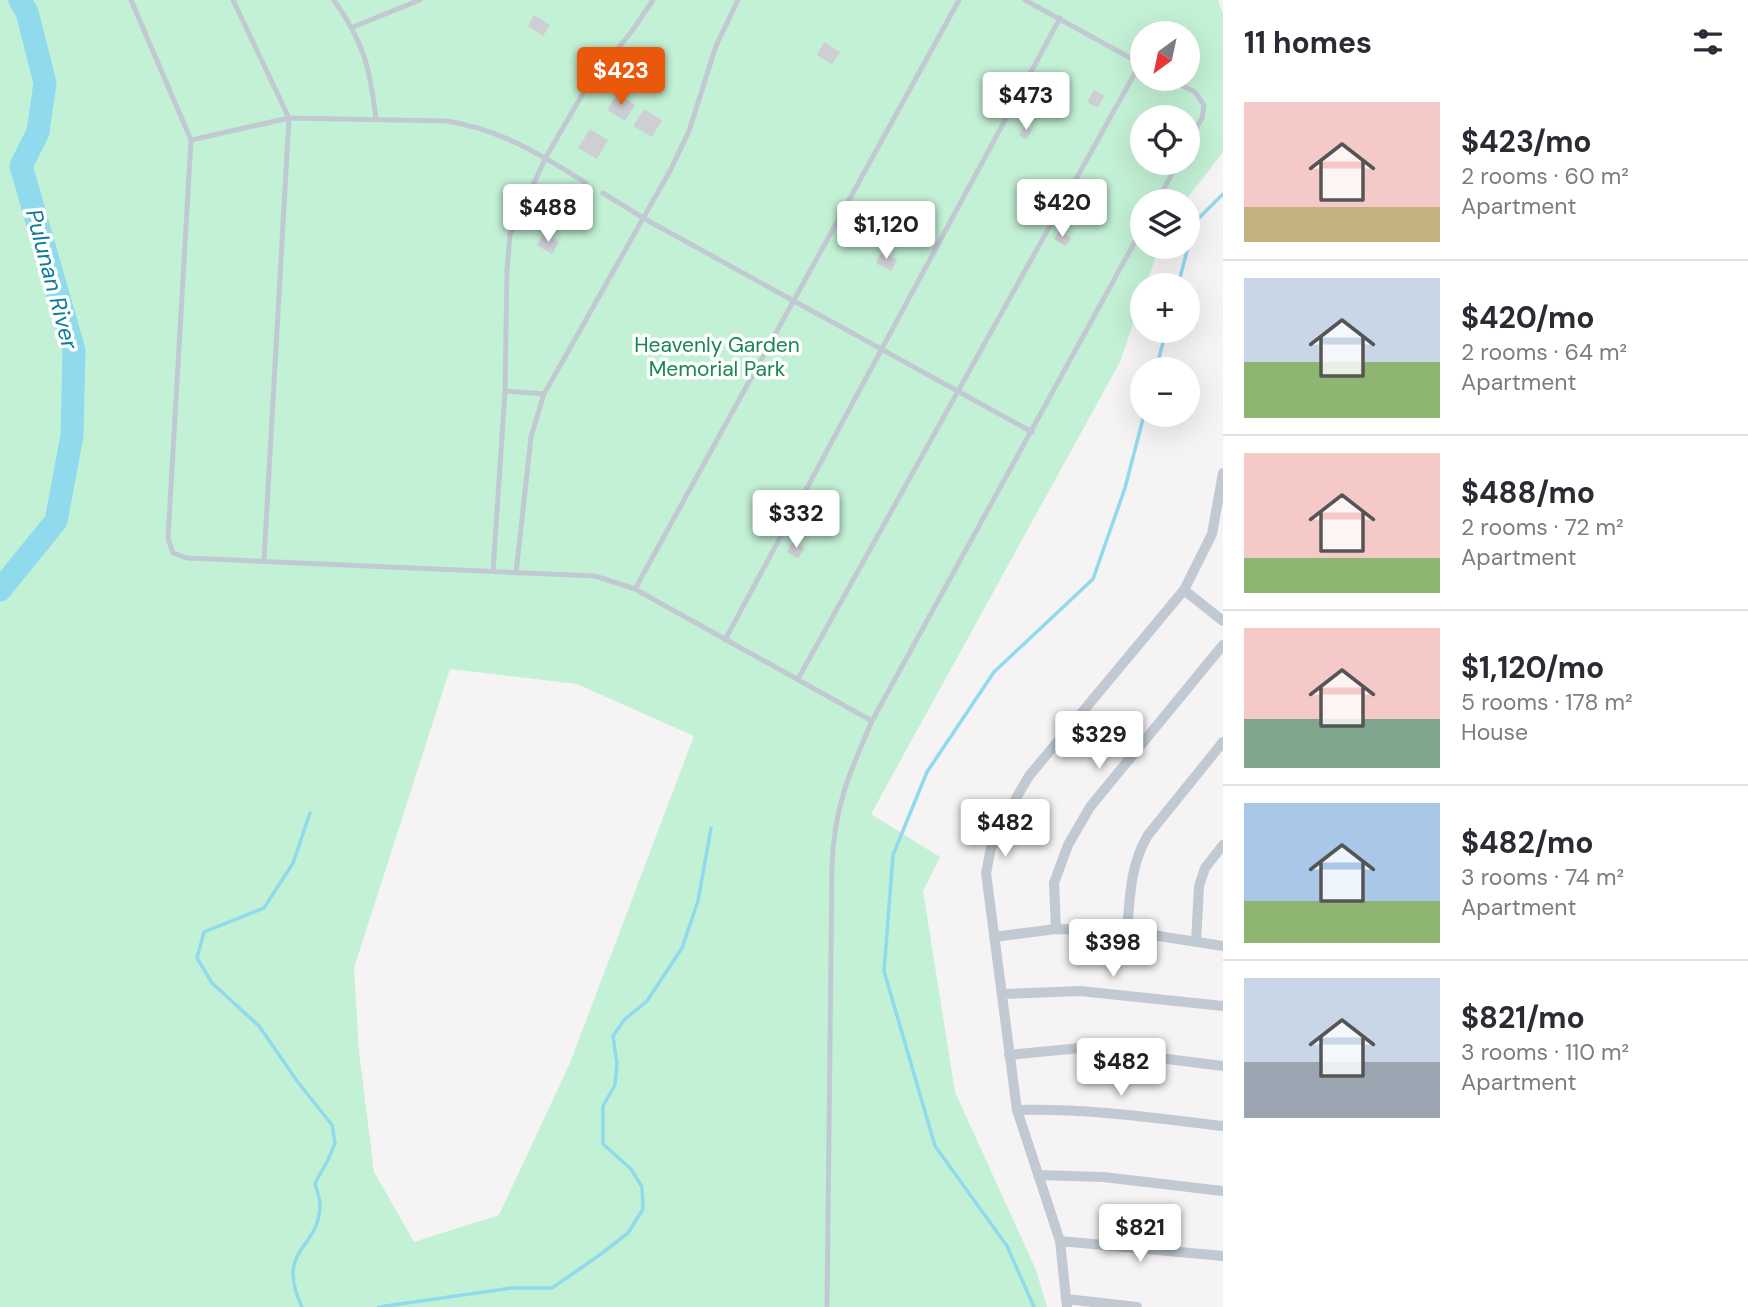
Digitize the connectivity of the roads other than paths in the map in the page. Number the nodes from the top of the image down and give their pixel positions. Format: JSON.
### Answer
{"nodes":[{"id":1,"x":131,"y":0,"type":"edge"},
{"id":2,"x":233,"y":0,"type":"edge"},
{"id":3,"x":334,"y":0,"type":"edge"},
{"id":4,"x":420,"y":0,"type":"edge"},
{"id":5,"x":653,"y":0,"type":"edge"},
{"id":6,"x":738,"y":0,"type":"edge"},
{"id":7,"x":959,"y":0,"type":"edge"},
{"id":8,"x":1025,"y":0,"type":"edge"},
{"id":9,"x":1060,"y":18,"type":"junction"},
{"id":10,"x":353,"y":27,"type":"junction"},
{"id":11,"x":1130,"y":59,"type":"edge"},
{"id":12,"x":1130,"y":85,"type":"edge"},
{"id":13,"x":1191,"y":91,"type":"edge"},
{"id":14,"x":289,"y":118,"type":"junction"},
{"id":15,"x":376,"y":118,"type":"junction"},
{"id":16,"x":1200,"y":122,"type":"edge"},
{"id":17,"x":191,"y":140,"type":"junction"},
{"id":18,"x":546,"y":157,"type":"junction"},
{"id":19,"x":586,"y":183,"type":"dead end"},
{"id":20,"x":603,"y":193,"type":"dead end"},
{"id":21,"x":645,"y":219,"type":"junction"},
{"id":22,"x":1130,"y":251,"type":"edge"},
{"id":23,"x":793,"y":300,"type":"junction"},
{"id":24,"x":882,"y":349,"type":"junction"},
{"id":25,"x":958,"y":390,"type":"junction"},
{"id":26,"x":505,"y":391,"type":"junction"},
{"id":27,"x":544,"y":394,"type":"junction"},
{"id":28,"x":1032,"y":432,"type":"junction"},
{"id":29,"x":1223,"y":473,"type":"edge"},
{"id":30,"x":1212,"y":534,"type":"junction"},
{"id":31,"x":1223,"y":543,"type":"edge"},
{"id":32,"x":264,"y":560,"type":"junction"},
{"id":33,"x":493,"y":571,"type":"junction"},
{"id":34,"x":516,"y":573,"type":"junction"},
{"id":35,"x":635,"y":589,"type":"junction"},
{"id":36,"x":1184,"y":590,"type":"junction"},
{"id":37,"x":1223,"y":621,"type":"edge"},
{"id":38,"x":725,"y":640,"type":"junction"},
{"id":39,"x":1223,"y":645,"type":"edge"},
{"id":40,"x":798,"y":679,"type":"junction"},
{"id":41,"x":872,"y":721,"type":"junction"},
{"id":42,"x":1223,"y":742,"type":"edge"},
{"id":43,"x":1223,"y":845,"type":"edge"},
{"id":44,"x":1056,"y":929,"type":"junction"},
{"id":45,"x":1127,"y":931,"type":"junction"},
{"id":46,"x":994,"y":937,"type":"junction"},
{"id":47,"x":1196,"y":942,"type":"junction"},
{"id":48,"x":1223,"y":946,"type":"edge"},
{"id":49,"x":1002,"y":995,"type":"junction"},
{"id":50,"x":1223,"y":1006,"type":"edge"},
{"id":51,"x":1009,"y":1055,"type":"junction"},
{"id":52,"x":1223,"y":1066,"type":"edge"},
{"id":53,"x":1017,"y":1110,"type":"junction"},
{"id":54,"x":1223,"y":1126,"type":"edge"},
{"id":55,"x":1038,"y":1175,"type":"junction"},
{"id":56,"x":1223,"y":1191,"type":"edge"},
{"id":57,"x":1060,"y":1241,"type":"junction"},
{"id":58,"x":1223,"y":1256,"type":"edge"},
{"id":59,"x":1067,"y":1303,"type":"edge"},
{"id":60,"x":827,"y":1307,"type":"edge"},
{"id":61,"x":1137,"y":1307,"type":"edge"}],
"edges":[{"from":1,"to":17,"type":"lane"},
{"from":2,"to":14,"type":"lane"},
{"from":3,"to":10,"type":"lane"},
{"from":4,"to":10,"type":"lane"},
{"from":5,"to":18,"type":"lane"},
{"from":6,"to":21,"type":"lane"},
{"from":7,"to":23,"type":"lane"},
{"from":8,"to":9,"type":"lane"},
{"from":9,"to":11,"type":"lane"},
{"from":9,"to":24,"type":"lane"},
{"from":10,"to":15,"type":"lane"},
{"from":12,"to":25,"type":"lane"},
{"from":13,"to":16,"type":"lane"},
{"from":14,"to":15,"type":"lane"},
{"from":14,"to":17,"type":"lane"},
{"from":14,"to":32,"type":"lane"},
{"from":15,"to":18,"type":"lane"},
{"from":17,"to":32,"type":"lane"},
{"from":18,"to":19,"type":"lane"},
{"from":18,"to":26,"type":"lane"},
{"from":20,"to":21,"type":"lane"},
{"from":21,"to":23,"type":"lane"},
{"from":21,"to":27,"type":"lane"},
{"from":22,"to":28,"type":"lane"},
{"from":23,"to":24,"type":"lane"},
{"from":23,"to":35,"type":"lane"},
{"from":24,"to":25,"type":"lane"},
{"from":24,"to":38,"type":"lane"},
{"from":25,"to":28,"type":"lane"},
{"from":25,"to":40,"type":"lane"},
{"from":26,"to":27,"type":"lane"},
{"from":26,"to":33,"type":"lane"},
{"from":27,"to":34,"type":"lane"},
{"from":28,"to":41,"type":"lane"},
{"from":29,"to":30,"type":"street"},
{"from":30,"to":31,"type":"street"},
{"from":30,"to":36,"type":"street"},
{"from":32,"to":33,"type":"lane"},
{"from":33,"to":34,"type":"lane"},
{"from":34,"to":35,"type":"lane"},
{"from":35,"to":38,"type":"lane"},
{"from":36,"to":37,"type":"street"},
{"from":36,"to":46,"type":"street"},
{"from":38,"to":40,"type":"lane"},
{"from":39,"to":44,"type":"street"},
{"from":40,"to":41,"type":"lane"},
{"from":41,"to":60,"type":"lane"},
{"from":42,"to":45,"type":"street"},
{"from":43,"to":47,"type":"street"},
{"from":44,"to":45,"type":"street"},
{"from":44,"to":46,"type":"street"},
{"from":45,"to":47,"type":"street"},
{"from":46,"to":49,"type":"street"},
{"from":47,"to":48,"type":"street"},
{"from":49,"to":50,"type":"street"},
{"from":49,"to":51,"type":"street"},
{"from":51,"to":52,"type":"street"},
{"from":51,"to":53,"type":"street"},
{"from":53,"to":54,"type":"street"},
{"from":53,"to":55,"type":"street"},
{"from":55,"to":56,"type":"street"},
{"from":55,"to":57,"type":"street"},
{"from":57,"to":58,"type":"street"},
{"from":57,"to":59,"type":"street"},
{"from":59,"to":61,"type":"street"}]}
